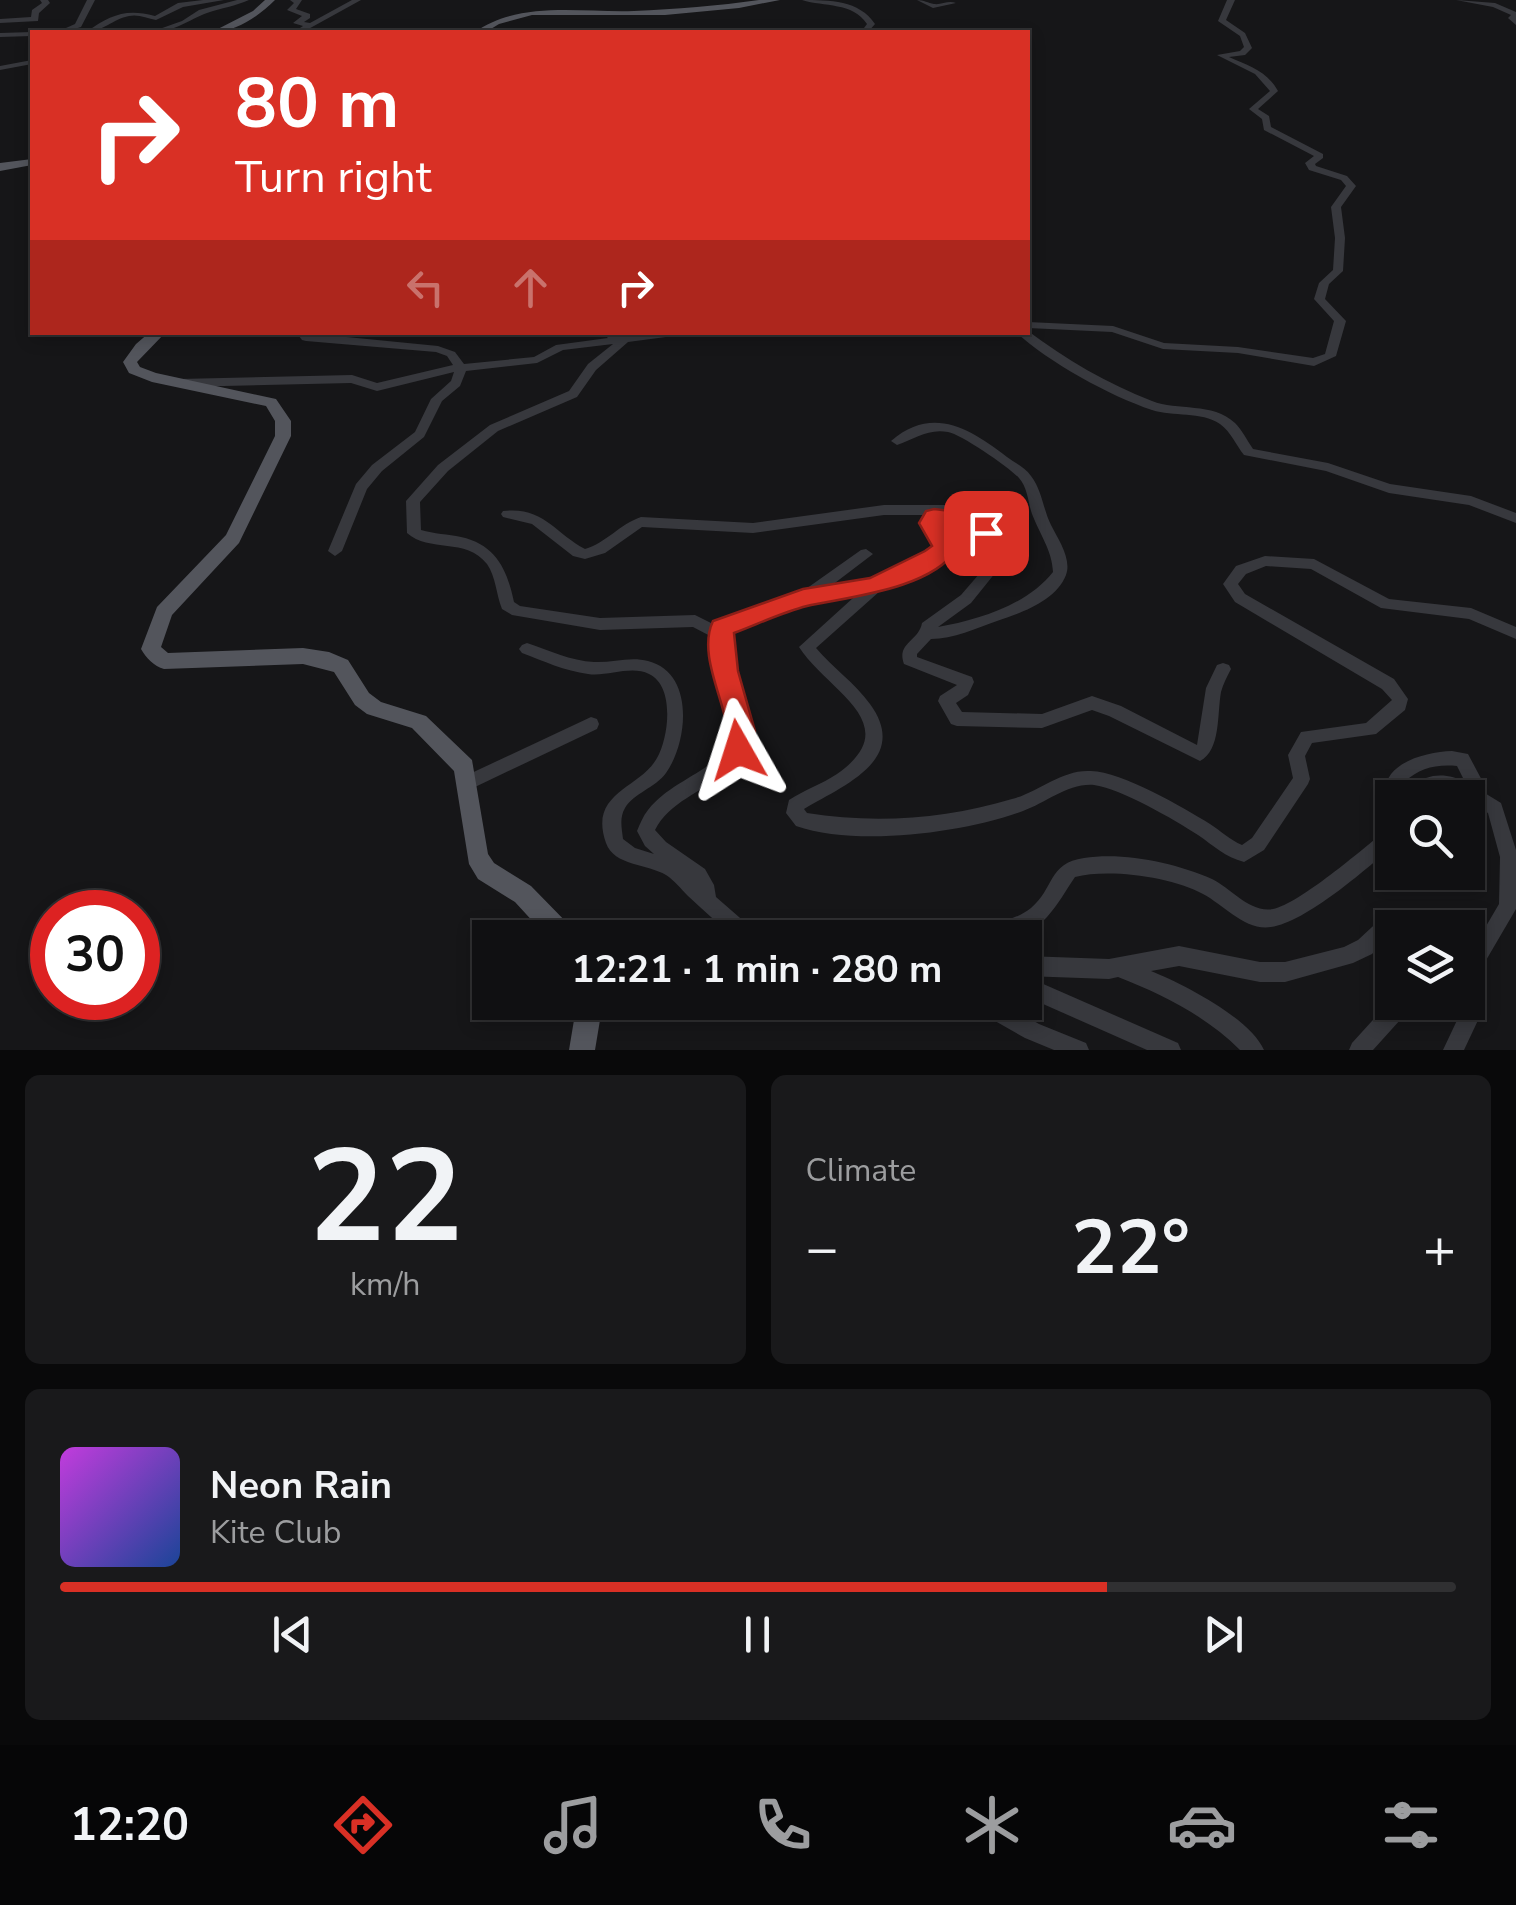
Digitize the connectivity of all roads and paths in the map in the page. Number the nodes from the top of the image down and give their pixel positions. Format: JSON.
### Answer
{"nodes":[{"id":1,"x":44,"y":0,"type":"edge"},
{"id":2,"x":92,"y":0,"type":"edge"},
{"id":3,"x":220,"y":0,"type":"edge"},
{"id":4,"x":245,"y":0,"type":"edge"},
{"id":5,"x":270,"y":0,"type":"edge"},
{"id":6,"x":294,"y":0,"type":"edge"},
{"id":7,"x":356,"y":0,"type":"edge"},
{"id":8,"x":775,"y":0,"type":"edge"},
{"id":9,"x":806,"y":0,"type":"edge"},
{"id":10,"x":921,"y":0,"type":"edge"},
{"id":11,"x":1231,"y":0,"type":"edge"},
{"id":12,"x":1460,"y":0,"type":"edge"},
{"id":13,"x":762,"y":1,"type":"edge"},
{"id":14,"x":952,"y":3,"type":"dead end"},
{"id":15,"x":0,"y":21,"type":"edge"},
{"id":16,"x":1516,"y":23,"type":"edge"},
{"id":17,"x":311,"y":25,"type":"junction"},
{"id":18,"x":65,"y":30,"type":"edge"},
{"id":19,"x":94,"y":30,"type":"edge"},
{"id":20,"x":163,"y":30,"type":"edge"},
{"id":21,"x":221,"y":30,"type":"edge"},
{"id":22,"x":302,"y":30,"type":"edge"},
{"id":23,"x":483,"y":30,"type":"edge"},
{"id":24,"x":866,"y":30,"type":"edge"},
{"id":25,"x":30,"y":37,"type":"edge"},
{"id":26,"x":0,"y":39,"type":"edge"},
{"id":27,"x":30,"y":65,"type":"edge"},
{"id":28,"x":0,"y":71,"type":"edge"},
{"id":29,"x":30,"y":162,"type":"edge"},
{"id":30,"x":0,"y":167,"type":"edge"},
{"id":31,"x":1030,"y":325,"type":"edge"},
{"id":32,"x":157,"y":335,"type":"edge"},
{"id":33,"x":303,"y":335,"type":"edge"},
{"id":34,"x":614,"y":335,"type":"edge"},
{"id":35,"x":652,"y":335,"type":"edge"},
{"id":36,"x":1026,"y":335,"type":"edge"},
{"id":37,"x":623,"y":338,"type":"junction"},
{"id":38,"x":462,"y":368,"type":"junction"},
{"id":39,"x":178,"y":383,"type":"junction"},
{"id":40,"x":897,"y":441,"type":"dead end"},
{"id":41,"x":508,"y":514,"type":"dead end"},
{"id":42,"x":1516,"y":518,"type":"edge"},
{"id":43,"x":976,"y":523,"type":"junction"},
{"id":44,"x":335,"y":551,"type":"dead end"},
{"id":45,"x":866,"y":554,"type":"dead end"},
{"id":46,"x":874,"y":587,"type":"junction"},
{"id":47,"x":803,"y":598,"type":"junction"},
{"id":48,"x":928,"y":632,"type":"junction"},
{"id":49,"x":1516,"y":632,"type":"edge"},
{"id":50,"x":719,"y":634,"type":"junction"},
{"id":51,"x":527,"y":649,"type":"dead end"},
{"id":52,"x":1223,"y":669,"type":"dead end"},
{"id":53,"x":591,"y":724,"type":"dead end"},
{"id":54,"x":1396,"y":780,"type":"edge"},
{"id":55,"x":1474,"y":780,"type":"edge"},
{"id":56,"x":469,"y":782,"type":"junction"},
{"id":57,"x":1485,"y":801,"type":"edge"},
{"id":58,"x":1375,"y":849,"type":"edge"},
{"id":59,"x":707,"y":897,"type":"junction"},
{"id":60,"x":548,"y":920,"type":"edge"},
{"id":61,"x":730,"y":920,"type":"edge"},
{"id":62,"x":1028,"y":920,"type":"edge"},
{"id":63,"x":1375,"y":937,"type":"edge"},
{"id":64,"x":1042,"y":966,"type":"edge"},
{"id":65,"x":1120,"y":968,"type":"junction"},
{"id":66,"x":1042,"y":993,"type":"edge"},
{"id":67,"x":591,"y":1020,"type":"edge"},
{"id":68,"x":1012,"y":1020,"type":"edge"},
{"id":69,"x":1386,"y":1020,"type":"edge"},
{"id":70,"x":582,"y":1050,"type":"edge"},
{"id":71,"x":1080,"y":1050,"type":"edge"},
{"id":72,"x":1172,"y":1050,"type":"edge"},
{"id":73,"x":1254,"y":1050,"type":"edge"},
{"id":74,"x":1359,"y":1050,"type":"edge"},
{"id":75,"x":1453,"y":1050,"type":"edge"}],
"edges":[{"from":1,"to":15,"type":"street"},
{"from":2,"to":18,"type":"street"},
{"from":3,"to":19,"type":"street"},
{"from":4,"to":20,"type":"street"},
{"from":5,"to":21,"type":"main road"},
{"from":6,"to":17,"type":"street"},
{"from":7,"to":17,"type":"street"},
{"from":8,"to":13,"type":"main road"},
{"from":9,"to":24,"type":"street"},
{"from":10,"to":14,"type":"street"},
{"from":11,"to":31,"type":"street"},
{"from":12,"to":16,"type":"street"},
{"from":13,"to":23,"type":"main road"},
{"from":17,"to":22,"type":"street"},
{"from":25,"to":26,"type":"street"},
{"from":27,"to":28,"type":"street"},
{"from":29,"to":30,"type":"main road"},
{"from":32,"to":39,"type":"main road"},
{"from":33,"to":38,"type":"street"},
{"from":34,"to":37,"type":"street"},
{"from":35,"to":37,"type":"street"},
{"from":36,"to":42,"type":"street"},
{"from":37,"to":38,"type":"street"},
{"from":37,"to":50,"type":"street"},
{"from":38,"to":39,"type":"street"},
{"from":38,"to":44,"type":"street"},
{"from":39,"to":56,"type":"main road"},
{"from":40,"to":48,"type":"street"},
{"from":41,"to":43,"type":"street"},
{"from":43,"to":46,"type":"street"},
{"from":43,"to":48,"type":"street"},
{"from":45,"to":47,"type":"street"},
{"from":46,"to":47,"type":"street"},
{"from":46,"to":49,"type":"street"},
{"from":47,"to":50,"type":"street"},
{"from":48,"to":52,"type":"street"},
{"from":50,"to":59,"type":"street"},
{"from":51,"to":59,"type":"street"},
{"from":53,"to":56,"type":"street"},
{"from":54,"to":55,"type":"street"},
{"from":56,"to":60,"type":"main road"},
{"from":57,"to":75,"type":"street"},
{"from":58,"to":62,"type":"street"},
{"from":59,"to":61,"type":"street"},
{"from":63,"to":65,"type":"street"},
{"from":64,"to":65,"type":"street"},
{"from":65,"to":73,"type":"street"},
{"from":66,"to":72,"type":"street"},
{"from":67,"to":70,"type":"main road"},
{"from":68,"to":71,"type":"street"},
{"from":69,"to":74,"type":"street"}]}
